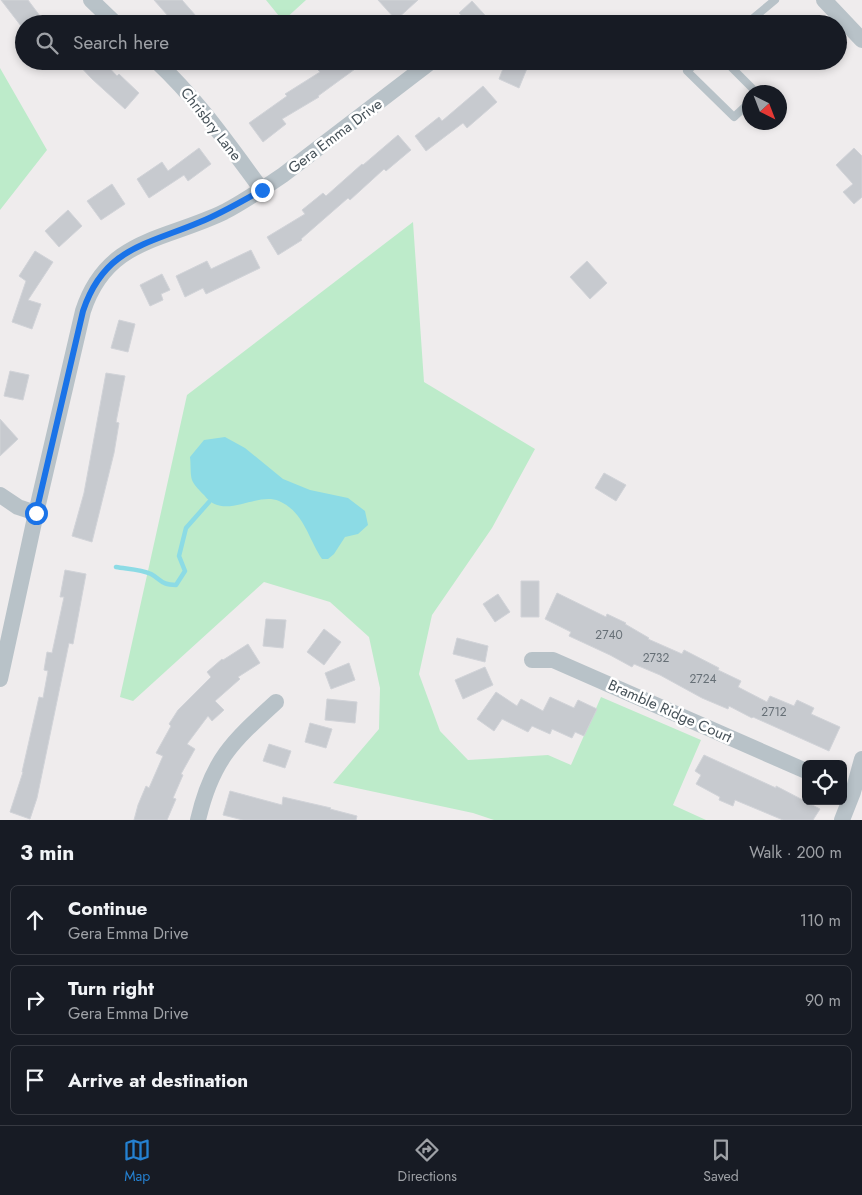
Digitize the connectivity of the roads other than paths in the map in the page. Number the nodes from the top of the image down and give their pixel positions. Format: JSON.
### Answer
{"nodes":[{"id":1,"x":91,"y":0,"type":"edge"},
{"id":2,"x":775,"y":0,"type":"edge"},
{"id":3,"x":824,"y":0,"type":"edge"},
{"id":4,"x":107,"y":15,"type":"edge"},
{"id":5,"x":757,"y":15,"type":"edge"},
{"id":6,"x":838,"y":15,"type":"edge"},
{"id":7,"x":847,"y":24,"type":"edge"},
{"id":8,"x":862,"y":40,"type":"edge"},
{"id":9,"x":165,"y":70,"type":"edge"},
{"id":10,"x":420,"y":70,"type":"edge"},
{"id":11,"x":688,"y":70,"type":"edge"},
{"id":12,"x":734,"y":70,"type":"edge"},
{"id":13,"x":749,"y":85,"type":"edge"},
{"id":14,"x":742,"y":110,"type":"edge"},
{"id":15,"x":262,"y":190,"type":"junction"},
{"id":16,"x":0,"y":495,"type":"edge"},
{"id":17,"x":36,"y":513,"type":"junction"},
{"id":18,"x":532,"y":660,"type":"dead end"},
{"id":19,"x":0,"y":679,"type":"edge"},
{"id":20,"x":276,"y":702,"type":"dead end"},
{"id":21,"x":862,"y":759,"type":"edge"},
{"id":22,"x":802,"y":769,"type":"edge"},
{"id":23,"x":853,"y":792,"type":"edge"},
{"id":24,"x":198,"y":820,"type":"edge"},
{"id":25,"x":842,"y":820,"type":"edge"}],
"edges":[{"from":1,"to":4,"type":"street"},
{"from":2,"to":5,"type":"lane"},
{"from":3,"to":6,"type":"street"},
{"from":7,"to":8,"type":"street"},
{"from":9,"to":15,"type":"street","name":"Chrisbry Lane"},
{"from":10,"to":15,"type":"street","name":"Gera Emma Drive"},
{"from":11,"to":14,"type":"lane"},
{"from":12,"to":13,"type":"lane"},
{"from":15,"to":17,"type":"street","name":"Gera Emma Drive"},
{"from":16,"to":17,"type":"street"},
{"from":17,"to":19,"type":"street","name":"Gera Emma Drive"},
{"from":18,"to":22,"type":"street","name":"Bramble Ridge Court"},
{"from":20,"to":24,"type":"street"},
{"from":21,"to":23,"type":"street"},
{"from":23,"to":25,"type":"street"}]}
